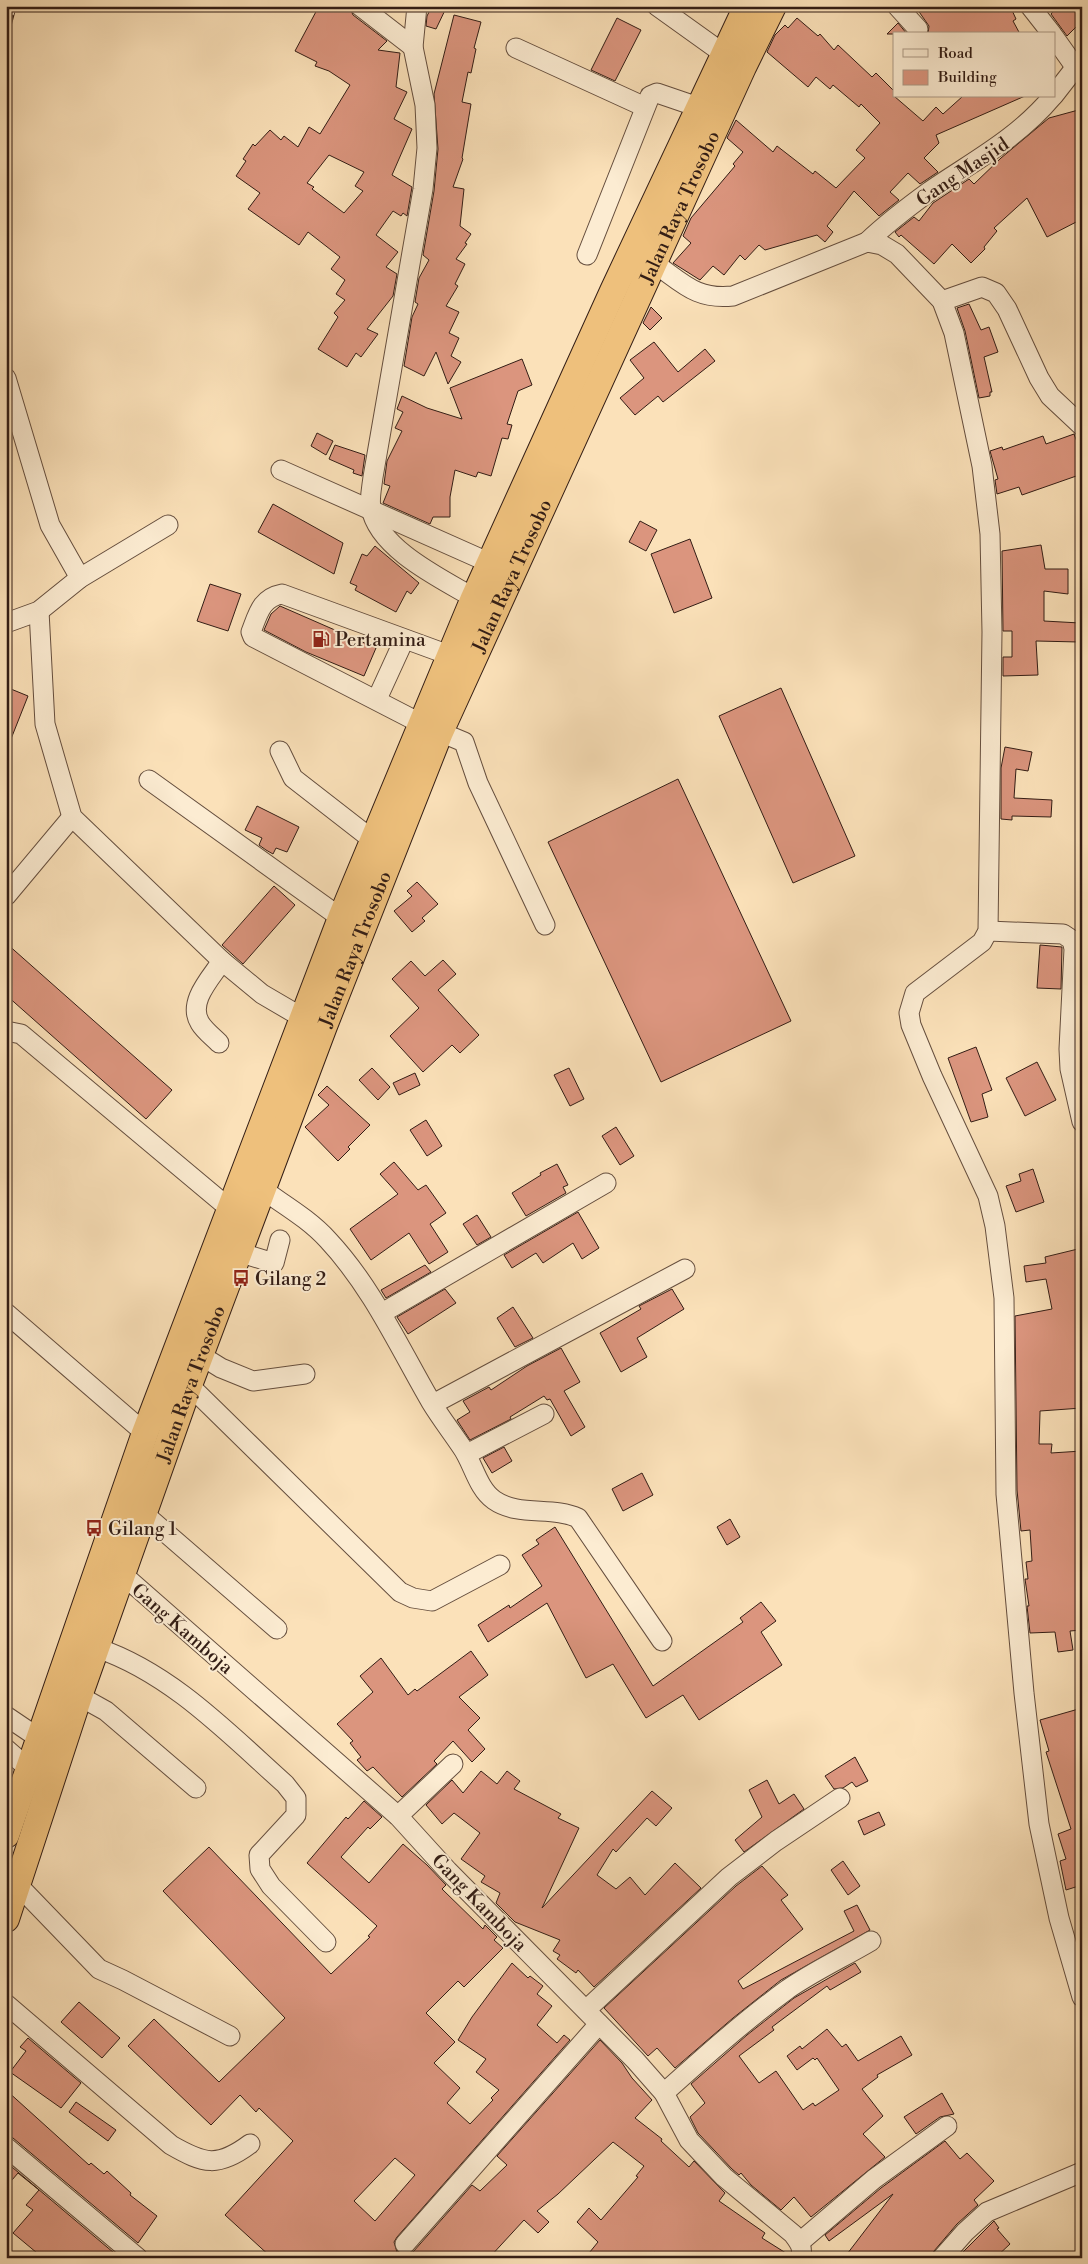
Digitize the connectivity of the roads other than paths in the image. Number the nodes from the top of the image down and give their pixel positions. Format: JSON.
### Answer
{"nodes":[{"id":1,"x":360,"y":6,"type":"edge"},
{"id":2,"x":418,"y":6,"type":"edge"},
{"id":3,"x":656,"y":6,"type":"edge"},
{"id":4,"x":747,"y":6,"type":"edge"},
{"id":5,"x":773,"y":6,"type":"edge"},
{"id":6,"x":897,"y":6,"type":"edge"},
{"id":7,"x":1030,"y":6,"type":"edge"},
{"id":8,"x":918,"y":29,"type":"dead end"},
{"id":9,"x":1050,"y":32,"type":"edge"},
{"id":10,"x":1056,"y":39,"type":"edge"},
{"id":11,"x":413,"y":47,"type":"junction"},
{"id":12,"x":516,"y":48,"type":"dead end"},
{"id":13,"x":724,"y":54,"type":"junction"},
{"id":14,"x":1079,"y":63,"type":"edge"},
{"id":15,"x":1056,"y":93,"type":"edge"},
{"id":16,"x":1052,"y":98,"type":"edge"},
{"id":17,"x":645,"y":107,"type":"junction"},
{"id":18,"x":698,"y":108,"type":"junction"},
{"id":19,"x":868,"y":242,"type":"junction"},
{"id":20,"x":587,"y":255,"type":"dead end"},
{"id":21,"x":654,"y":263,"type":"junction"},
{"id":22,"x":942,"y":300,"type":"junction"},
{"id":23,"x":6,"y":378,"type":"edge"},
{"id":24,"x":1082,"y":426,"type":"edge"},
{"id":25,"x":281,"y":470,"type":"dead end"},
{"id":26,"x":372,"y":513,"type":"junction"},
{"id":27,"x":168,"y":525,"type":"dead end"},
{"id":28,"x":490,"y":563,"type":"junction"},
{"id":29,"x":80,"y":578,"type":"junction"},
{"id":30,"x":474,"y":598,"type":"junction"},
{"id":31,"x":39,"y":611,"type":"junction"},
{"id":32,"x":6,"y":624,"type":"edge"},
{"id":33,"x":404,"y":640,"type":"junction"},
{"id":34,"x":449,"y":655,"type":"junction"},
{"id":35,"x":377,"y":699,"type":"junction"},
{"id":36,"x":430,"y":728,"type":"junction"},
{"id":37,"x":280,"y":751,"type":"dead end"},
{"id":38,"x":149,"y":780,"type":"dead end"},
{"id":39,"x":72,"y":817,"type":"junction"},
{"id":40,"x":374,"y":841,"type":"junction"},
{"id":41,"x":6,"y":896,"type":"edge"},
{"id":42,"x":341,"y":918,"type":"junction"},
{"id":43,"x":545,"y":925,"type":"dead end"},
{"id":44,"x":988,"y":931,"type":"junction"},
{"id":45,"x":222,"y":961,"type":"junction"},
{"id":46,"x":303,"y":1018,"type":"junction"},
{"id":47,"x":6,"y":1030,"type":"edge"},
{"id":48,"x":219,"y":1043,"type":"dead end"},
{"id":49,"x":1082,"y":1122,"type":"edge"},
{"id":50,"x":606,"y":1183,"type":"dead end"},
{"id":51,"x":262,"y":1189,"type":"junction"},
{"id":52,"x":230,"y":1209,"type":"junction"},
{"id":53,"x":280,"y":1240,"type":"dead end"},
{"id":54,"x":238,"y":1252,"type":"junction"},
{"id":55,"x":684,"y":1269,"type":"dead end"},
{"id":56,"x":382,"y":1313,"type":"junction"},
{"id":57,"x":7,"y":1316,"type":"edge"},
{"id":58,"x":200,"y":1355,"type":"junction"},
{"id":59,"x":305,"y":1374,"type":"dead end"},
{"id":60,"x":189,"y":1385,"type":"junction"},
{"id":61,"x":433,"y":1404,"type":"junction"},
{"id":62,"x":544,"y":1414,"type":"dead end"},
{"id":63,"x":146,"y":1433,"type":"junction"},
{"id":64,"x":467,"y":1454,"type":"junction"},
{"id":65,"x":143,"y":1513,"type":"junction"},
{"id":66,"x":500,"y":1565,"type":"dead end"},
{"id":67,"x":122,"y":1574,"type":"junction"},
{"id":68,"x":277,"y":1628,"type":"dead end"},
{"id":69,"x":662,"y":1641,"type":"dead end"},
{"id":70,"x":97,"y":1648,"type":"junction"},
{"id":71,"x":78,"y":1696,"type":"junction"},
{"id":72,"x":6,"y":1716,"type":"edge"},
{"id":73,"x":40,"y":1739,"type":"junction"},
{"id":74,"x":6,"y":1749,"type":"edge"},
{"id":75,"x":453,"y":1764,"type":"dead end"},
{"id":76,"x":29,"y":1769,"type":"junction"},
{"id":77,"x":196,"y":1788,"type":"dead end"},
{"id":78,"x":12,"y":1795,"type":"edge"},
{"id":79,"x":840,"y":1798,"type":"dead end"},
{"id":80,"x":398,"y":1816,"type":"junction"},
{"id":81,"x":6,"y":1835,"type":"edge"},
{"id":82,"x":16,"y":1883,"type":"junction"},
{"id":83,"x":6,"y":1919,"type":"edge"},
{"id":84,"x":871,"y":1941,"type":"dead end"},
{"id":85,"x":326,"y":1942,"type":"dead end"},
{"id":86,"x":1082,"y":1998,"type":"edge"},
{"id":87,"x":6,"y":2004,"type":"edge"},
{"id":88,"x":593,"y":2017,"type":"junction"},
{"id":89,"x":230,"y":2036,"type":"dead end"},
{"id":90,"x":664,"y":2093,"type":"junction"},
{"id":91,"x":947,"y":2126,"type":"dead end"},
{"id":92,"x":250,"y":2144,"type":"dead end"},
{"id":93,"x":6,"y":2147,"type":"edge"},
{"id":94,"x":1082,"y":2172,"type":"edge"},
{"id":95,"x":405,"y":2244,"type":"dead end"},
{"id":96,"x":800,"y":2250,"type":"edge"},
{"id":97,"x":138,"y":2258,"type":"edge"},
{"id":98,"x":942,"y":2258,"type":"edge"}],
"edges":[{"from":1,"to":11,"type":"street"},
{"from":2,"to":11,"type":"street"},
{"from":3,"to":13,"type":"street"},
{"from":4,"to":13,"type":"highway","name":"Jalan Raya Trosobo"},
{"from":5,"to":21,"type":"highway","name":"Jalan Raya Trosobo"},
{"from":6,"to":8,"type":"street"},
{"from":7,"to":9,"type":"street"},
{"from":10,"to":14,"type":"street"},
{"from":11,"to":26,"type":"street"},
{"from":12,"to":17,"type":"street"},
{"from":13,"to":18,"type":"highway","name":"Jalan Raya Trosobo"},
{"from":14,"to":15,"type":"street","name":"Gang Masjid"},
{"from":16,"to":19,"type":"street","name":"Gang Masjid"},
{"from":17,"to":18,"type":"street"},
{"from":17,"to":20,"type":"street"},
{"from":18,"to":28,"type":"highway","name":"Jalan Raya Trosobo"},
{"from":19,"to":21,"type":"street"},
{"from":19,"to":22,"type":"street"},
{"from":21,"to":36,"type":"highway","name":"Jalan Raya Trosobo"},
{"from":22,"to":24,"type":"street"},
{"from":22,"to":44,"type":"street"},
{"from":23,"to":29,"type":"street"},
{"from":25,"to":26,"type":"street"},
{"from":26,"to":28,"type":"street"},
{"from":26,"to":30,"type":"street"},
{"from":27,"to":29,"type":"street"},
{"from":28,"to":30,"type":"highway","name":"Jalan Raya Trosobo"},
{"from":29,"to":31,"type":"street"},
{"from":30,"to":34,"type":"highway","name":"Jalan Raya Trosobo"},
{"from":31,"to":32,"type":"street"},
{"from":31,"to":39,"type":"street"},
{"from":33,"to":34,"type":"street"},
{"from":33,"to":35,"type":"street"},
{"from":33,"to":35,"type":"street"},
{"from":34,"to":36,"type":"highway","name":"Jalan Raya Trosobo"},
{"from":35,"to":36,"type":"street"},
{"from":36,"to":40,"type":"highway","name":"Jalan Raya Trosobo"},
{"from":36,"to":43,"type":"street"},
{"from":36,"to":51,"type":"highway","name":"Jalan Raya Trosobo"},
{"from":37,"to":40,"type":"street"},
{"from":38,"to":42,"type":"street"},
{"from":39,"to":41,"type":"street"},
{"from":39,"to":45,"type":"street"},
{"from":40,"to":42,"type":"highway","name":"Jalan Raya Trosobo"},
{"from":42,"to":46,"type":"highway","name":"Jalan Raya Trosobo"},
{"from":44,"to":49,"type":"street"},
{"from":44,"to":86,"type":"street"},
{"from":45,"to":46,"type":"street"},
{"from":45,"to":48,"type":"street"},
{"from":46,"to":52,"type":"highway","name":"Jalan Raya Trosobo"},
{"from":47,"to":52,"type":"street"},
{"from":50,"to":56,"type":"street"},
{"from":51,"to":54,"type":"highway","name":"Jalan Raya Trosobo"},
{"from":51,"to":56,"type":"street"},
{"from":52,"to":63,"type":"highway","name":"Jalan Raya Trosobo"},
{"from":53,"to":54,"type":"street"},
{"from":54,"to":58,"type":"highway","name":"Jalan Raya Trosobo"},
{"from":55,"to":61,"type":"street"},
{"from":56,"to":61,"type":"street"},
{"from":57,"to":63,"type":"street"},
{"from":58,"to":59,"type":"street"},
{"from":58,"to":60,"type":"highway","name":"Jalan Raya Trosobo"},
{"from":60,"to":65,"type":"highway","name":"Jalan Raya Trosobo"},
{"from":60,"to":66,"type":"street"},
{"from":61,"to":64,"type":"street"},
{"from":62,"to":64,"type":"street"},
{"from":63,"to":73,"type":"highway","name":"Jalan Raya Trosobo"},
{"from":64,"to":69,"type":"street"},
{"from":65,"to":67,"type":"highway","name":"Jalan Raya Trosobo"},
{"from":65,"to":68,"type":"street"},
{"from":67,"to":70,"type":"highway","name":"Jalan Raya Trosobo"},
{"from":67,"to":80,"type":"street","name":"Gang Kamboja"},
{"from":70,"to":71,"type":"highway","name":"Jalan Raya Trosobo"},
{"from":70,"to":85,"type":"street"},
{"from":71,"to":77,"type":"street"},
{"from":71,"to":82,"type":"highway","name":"Jalan Raya Trosobo"},
{"from":72,"to":73,"type":"street"},
{"from":73,"to":76,"type":"highway","name":"Jalan Raya Trosobo"},
{"from":74,"to":76,"type":"street"},
{"from":75,"to":80,"type":"street"},
{"from":76,"to":78,"type":"highway","name":"Jalan Raya Trosobo"},
{"from":78,"to":81,"type":"highway","name":"Jalan Raya Trosobo"},
{"from":79,"to":88,"type":"street"},
{"from":80,"to":88,"type":"street","name":"Gang Kamboja"},
{"from":82,"to":83,"type":"highway","name":"Jalan Raya Trosobo"},
{"from":82,"to":89,"type":"street"},
{"from":84,"to":90,"type":"street"},
{"from":87,"to":92,"type":"street"},
{"from":88,"to":90,"type":"street","name":"Gang Kamboja"},
{"from":88,"to":95,"type":"street"},
{"from":90,"to":96,"type":"street","name":"Gang Kamboja"},
{"from":91,"to":96,"type":"street"},
{"from":93,"to":97,"type":"street"},
{"from":94,"to":98,"type":"street"}]}
